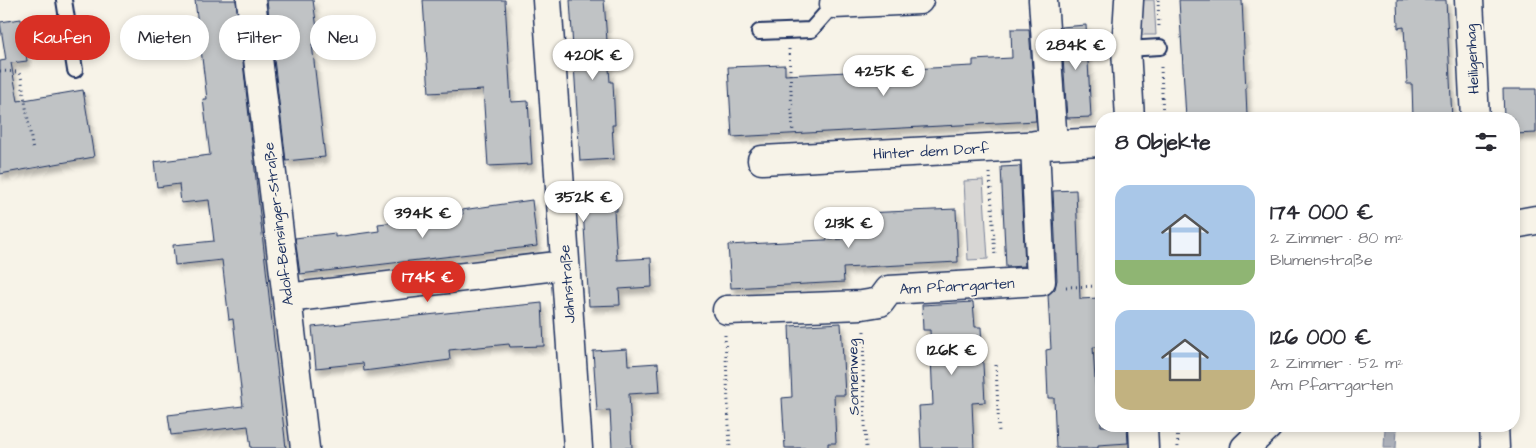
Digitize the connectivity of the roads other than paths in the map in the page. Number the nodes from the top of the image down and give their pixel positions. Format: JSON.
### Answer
{"nodes":[{"id":1,"x":64,"y":0,"type":"edge"},
{"id":2,"x":251,"y":0,"type":"edge"},
{"id":3,"x":547,"y":0,"type":"edge"},
{"id":4,"x":919,"y":0,"type":"edge"},
{"id":5,"x":1043,"y":0,"type":"edge"},
{"id":6,"x":1129,"y":0,"type":"edge"},
{"id":7,"x":1469,"y":0,"type":"edge"},
{"id":8,"x":834,"y":4,"type":"joint"},
{"id":9,"x":759,"y":32,"type":"dead end"},
{"id":10,"x":1160,"y":47,"type":"dead end"},
{"id":11,"x":1126,"y":49,"type":"junction"},
{"id":12,"x":75,"y":70,"type":"dead end"},
{"id":13,"x":1130,"y":112,"type":"edge"},
{"id":14,"x":1475,"y":112,"type":"edge"},
{"id":15,"x":1095,"y":142,"type":"edge"},
{"id":16,"x":1044,"y":145,"type":"junction"},
{"id":17,"x":762,"y":160,"type":"dead end"},
{"id":18,"x":1536,"y":220,"type":"edge"},
{"id":19,"x":1520,"y":223,"type":"edge"},
{"id":20,"x":565,"y":265,"type":"junction"},
{"id":21,"x":287,"y":298,"type":"junction"},
{"id":22,"x":727,"y":310,"type":"road end"},
{"id":23,"x":1143,"y":432,"type":"edge"},
{"id":24,"x":1262,"y":432,"type":"edge"},
{"id":25,"x":1494,"y":432,"type":"edge"},
{"id":26,"x":305,"y":448,"type":"edge"},
{"id":27,"x":578,"y":448,"type":"edge"},
{"id":28,"x":1144,"y":448,"type":"edge"},
{"id":29,"x":1246,"y":448,"type":"edge"},
{"id":30,"x":1495,"y":448,"type":"edge"}],
"edges":[{"from":1,"to":12,"type":"lane"},
{"from":2,"to":21,"type":"street","name":"Adolf-Bensinger-Straße"},
{"from":3,"to":20,"type":"street","name":"Jahnstraße"},
{"from":4,"to":8,"type":"street"},
{"from":5,"to":16,"type":"street"},
{"from":6,"to":11,"type":"street"},
{"from":7,"to":14,"type":"street","name":"Heiligenhag"},
{"from":8,"to":9,"type":"lane"},
{"from":10,"to":11,"type":"lane"},
{"from":11,"to":13,"type":"street"},
{"from":15,"to":16,"type":"street","name":"Hinter dem Dorf"},
{"from":16,"to":17,"type":"street","name":"Hinter dem Dorf"},
{"from":16,"to":22,"type":"street","name":"Am Pfarrgarten"},
{"from":18,"to":19,"type":"street"},
{"from":20,"to":21,"type":"street"},
{"from":20,"to":27,"type":"street","name":"Jahnstraße"},
{"from":21,"to":26,"type":"street","name":"Adolf-Bensinger-Straße"},
{"from":23,"to":28,"type":"street"},
{"from":24,"to":29,"type":"street"},
{"from":25,"to":30,"type":"street"}]}
